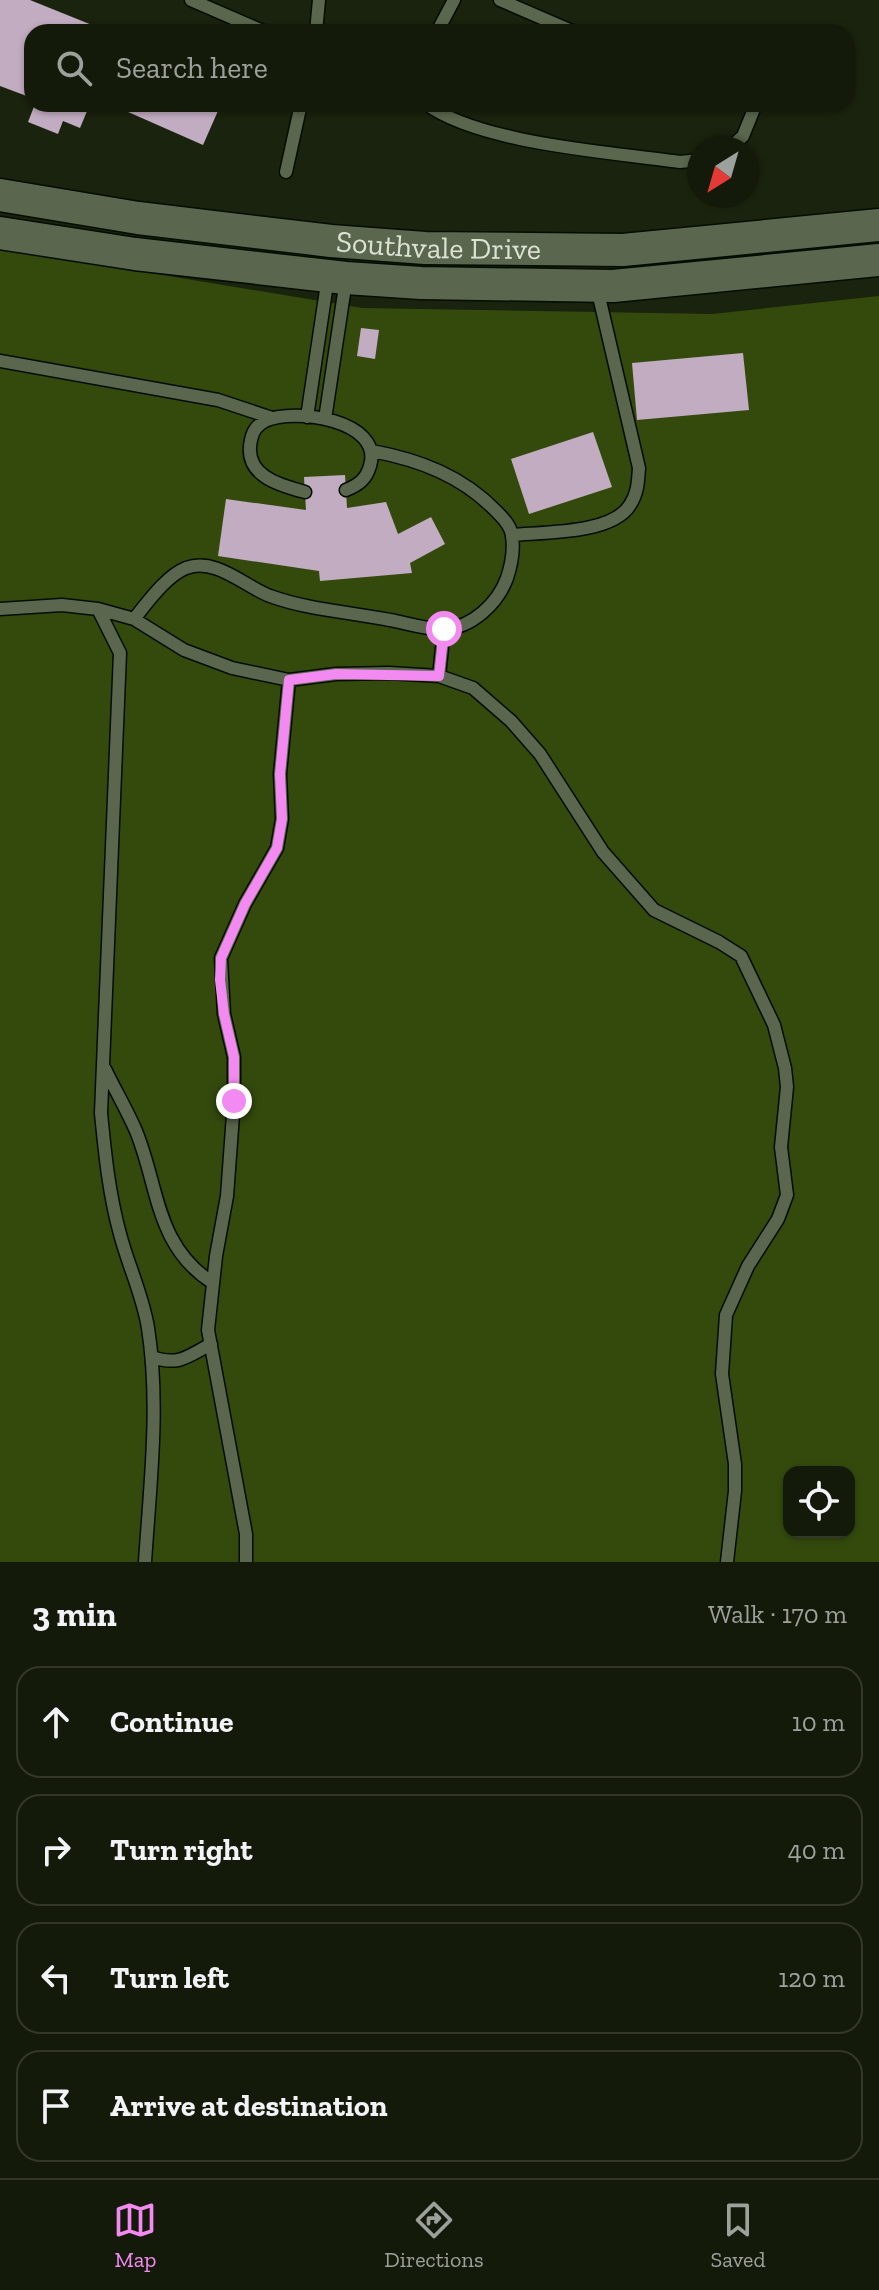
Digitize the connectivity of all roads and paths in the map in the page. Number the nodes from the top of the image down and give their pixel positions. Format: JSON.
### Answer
{"nodes":[{"id":1,"x":191,"y":0,"type":"edge"},
{"id":2,"x":319,"y":0,"type":"edge"},
{"id":3,"x":454,"y":0,"type":"edge"},
{"id":4,"x":500,"y":0,"type":"edge"},
{"id":5,"x":246,"y":24,"type":"edge"},
{"id":6,"x":317,"y":24,"type":"edge"},
{"id":7,"x":441,"y":24,"type":"edge"},
{"id":8,"x":556,"y":24,"type":"edge"},
{"id":9,"x":299,"y":112,"type":"edge"},
{"id":10,"x":437,"y":112,"type":"edge"},
{"id":11,"x":753,"y":112,"type":"edge"},
{"id":12,"x":743,"y":136,"type":"edge"},
{"id":13,"x":687,"y":161,"type":"edge"},
{"id":14,"x":286,"y":172,"type":"dead end"},
{"id":15,"x":0,"y":195,"type":"edge"},
{"id":16,"x":879,"y":225,"type":"edge"},
{"id":17,"x":0,"y":233,"type":"edge"},
{"id":18,"x":879,"y":260,"type":"edge"},
{"id":19,"x":337,"y":277,"type":"junction"},
{"id":20,"x":597,"y":286,"type":"junction"},
{"id":21,"x":0,"y":361,"type":"edge"},
{"id":22,"x":307,"y":417,"type":"junction"},
{"id":23,"x":272,"y":418,"type":"junction"},
{"id":24,"x":325,"y":419,"type":"junction"},
{"id":25,"x":372,"y":451,"type":"junction"},
{"id":26,"x":346,"y":490,"type":"dead end"},
{"id":27,"x":305,"y":492,"type":"dead end"},
{"id":28,"x":512,"y":535,"type":"junction"},
{"id":29,"x":0,"y":609,"type":"edge"},
{"id":30,"x":98,"y":609,"type":"junction"},
{"id":31,"x":134,"y":619,"type":"junction"},
{"id":32,"x":444,"y":629,"type":"junction"},
{"id":33,"x":439,"y":676,"type":"junction"},
{"id":34,"x":289,"y":680,"type":"junction"},
{"id":35,"x":103,"y":1066,"type":"junction"},
{"id":36,"x":213,"y":1283,"type":"junction"},
{"id":37,"x":211,"y":1344,"type":"junction"},
{"id":38,"x":152,"y":1357,"type":"junction"},
{"id":39,"x":145,"y":1562,"type":"edge"},
{"id":40,"x":246,"y":1562,"type":"edge"},
{"id":41,"x":727,"y":1562,"type":"edge"}],
"edges":[{"from":1,"to":5,"type":"lane"},
{"from":2,"to":6,"type":"lane"},
{"from":3,"to":7,"type":"lane"},
{"from":4,"to":8,"type":"lane"},
{"from":9,"to":14,"type":"lane"},
{"from":10,"to":13,"type":"lane"},
{"from":11,"to":12,"type":"lane"},
{"from":15,"to":16,"type":"street","name":"Southvale Drive"},
{"from":17,"to":19,"type":"street","name":"Southvale Drive"},
{"from":18,"to":20,"type":"street","name":"Southvale Drive"},
{"from":19,"to":20,"type":"street","name":"Southvale Drive"},
{"from":19,"to":22,"type":"lane"},
{"from":19,"to":24,"type":"lane"},
{"from":20,"to":28,"type":"lane"},
{"from":21,"to":23,"type":"lane"},
{"from":22,"to":23,"type":"lane"},
{"from":22,"to":24,"type":"lane"},
{"from":23,"to":27,"type":"lane"},
{"from":24,"to":25,"type":"lane"},
{"from":25,"to":26,"type":"lane"},
{"from":25,"to":28,"type":"lane"},
{"from":28,"to":32,"type":"lane"},
{"from":29,"to":30,"type":"lane"},
{"from":30,"to":31,"type":"lane"},
{"from":30,"to":35,"type":"lane"},
{"from":31,"to":32,"type":"lane"},
{"from":31,"to":34,"type":"lane"},
{"from":32,"to":33,"type":"lane"},
{"from":33,"to":34,"type":"lane"},
{"from":33,"to":41,"type":"lane"},
{"from":34,"to":36,"type":"lane"},
{"from":35,"to":36,"type":"lane"},
{"from":35,"to":38,"type":"lane"},
{"from":36,"to":37,"type":"lane"},
{"from":37,"to":38,"type":"lane"},
{"from":37,"to":40,"type":"lane"},
{"from":38,"to":39,"type":"lane"}]}
